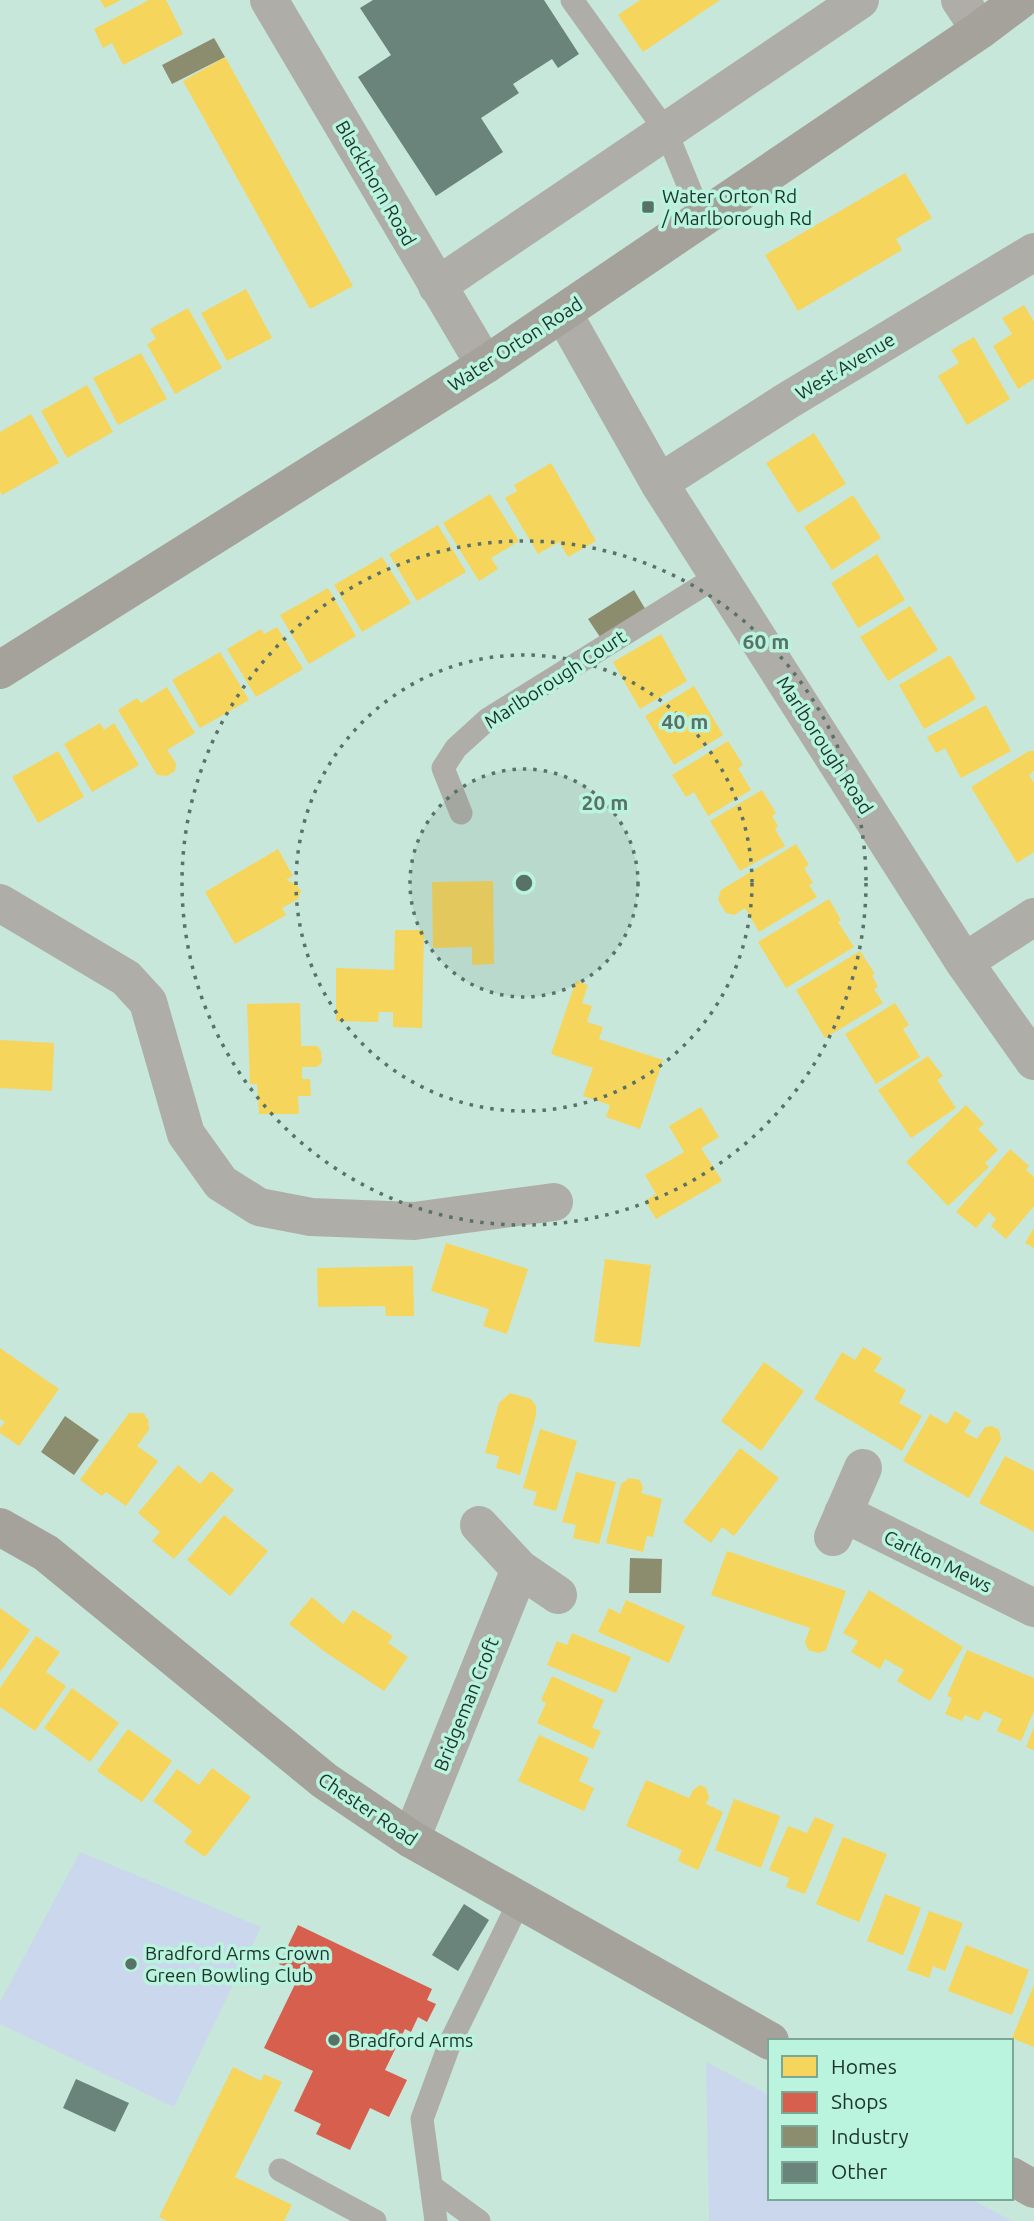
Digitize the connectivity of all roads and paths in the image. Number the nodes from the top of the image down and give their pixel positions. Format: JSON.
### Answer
{"nodes":[{"id":1,"x":269,"y":0,"type":"edge"},
{"id":2,"x":572,"y":0,"type":"edge"},
{"id":3,"x":860,"y":0,"type":"edge"},
{"id":4,"x":1020,"y":0,"type":"edge"},
{"id":5,"x":970,"y":15,"type":"edge"},
{"id":6,"x":666,"y":131,"type":"junction"},
{"id":7,"x":702,"y":219,"type":"junction"},
{"id":8,"x":1034,"y":252,"type":"edge"},
{"id":9,"x":437,"y":286,"type":"junction"},
{"id":10,"x":563,"y":313,"type":"junction"},
{"id":11,"x":485,"y":365,"type":"junction"},
{"id":12,"x":659,"y":483,"type":"junction"},
{"id":13,"x":718,"y":576,"type":"junction"},
{"id":14,"x":0,"y":670,"type":"edge"},
{"id":15,"x":461,"y":813,"type":"dead end"},
{"id":16,"x":0,"y":903,"type":"edge"},
{"id":17,"x":1034,"y":918,"type":"edge"},
{"id":18,"x":964,"y":962,"type":"junction"},
{"id":19,"x":1034,"y":1061,"type":"edge"},
{"id":20,"x":554,"y":1202,"type":"dead end"},
{"id":21,"x":863,"y":1468,"type":"dead end"},
{"id":22,"x":479,"y":1525,"type":"dead end"},
{"id":23,"x":0,"y":1527,"type":"edge"},
{"id":24,"x":520,"y":1569,"type":"junction"},
{"id":25,"x":558,"y":1594,"type":"dead end"},
{"id":26,"x":1034,"y":1608,"type":"edge"},
{"id":27,"x":411,"y":1839,"type":"junction"},
{"id":28,"x":520,"y":1900,"type":"junction"},
{"id":29,"x":768,"y":2039,"type":"edge"},
{"id":30,"x":280,"y":2170,"type":"dead end"},
{"id":31,"x":1013,"y":2177,"type":"edge"},
{"id":32,"x":431,"y":2186,"type":"junction"},
{"id":33,"x":1034,"y":2189,"type":"edge"},
{"id":34,"x":374,"y":2221,"type":"edge"},
{"id":35,"x":436,"y":2221,"type":"edge"},
{"id":36,"x":480,"y":2221,"type":"edge"}],
"edges":[{"from":1,"to":9,"type":"street","name":"Blackthorn Road"},
{"from":2,"to":6,"type":"lane"},
{"from":3,"to":6,"type":"street"},
{"from":4,"to":5,"type":"main road","name":"Water Orton Road"},
{"from":5,"to":7,"type":"main road","name":"Water Orton Road"},
{"from":6,"to":7,"type":"lane"},
{"from":6,"to":9,"type":"street"},
{"from":7,"to":10,"type":"main road","name":"Water Orton Road"},
{"from":8,"to":12,"type":"street","name":"West Avenue"},
{"from":9,"to":11,"type":"street","name":"Blackthorn Road"},
{"from":10,"to":11,"type":"main road","name":"Water Orton Road"},
{"from":10,"to":12,"type":"street","name":"Marlborough Road"},
{"from":11,"to":14,"type":"main road","name":"Water Orton Road"},
{"from":12,"to":13,"type":"street","name":"Marlborough Road"},
{"from":13,"to":15,"type":"lane","name":"Marlborough Court"},
{"from":13,"to":18,"type":"street","name":"Marlborough Road"},
{"from":16,"to":20,"type":"street"},
{"from":17,"to":18,"type":"street"},
{"from":18,"to":19,"type":"street","name":"Marlborough Road"},
{"from":21,"to":26,"type":"street","name":"Carlton Mews"},
{"from":22,"to":24,"type":"street"},
{"from":23,"to":27,"type":"main road","name":"Chester Road"},
{"from":24,"to":25,"type":"street"},
{"from":24,"to":27,"type":"street","name":"Bridgeman Croft"},
{"from":27,"to":28,"type":"main road","name":"Chester Road"},
{"from":28,"to":29,"type":"main road","name":"Chester Road"},
{"from":28,"to":32,"type":"lane"},
{"from":30,"to":34,"type":"lane"},
{"from":31,"to":33,"type":"main road"},
{"from":32,"to":35,"type":"lane"},
{"from":32,"to":36,"type":"lane"}]}
